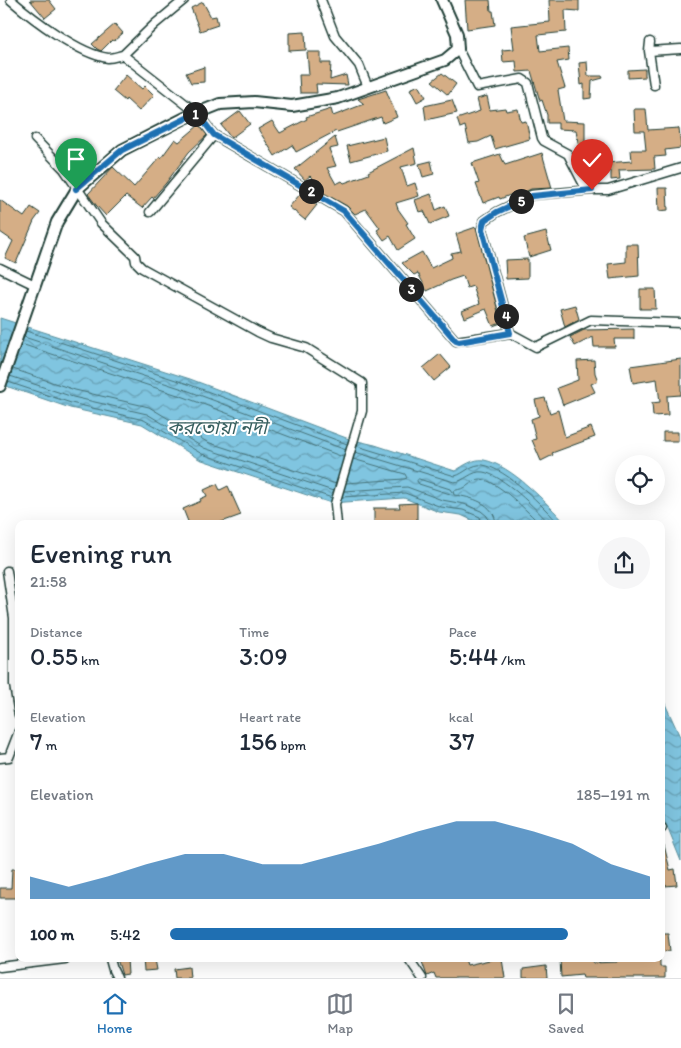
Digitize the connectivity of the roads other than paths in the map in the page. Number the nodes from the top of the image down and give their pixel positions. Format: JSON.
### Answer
{"nodes":[{"id":1,"x":11,"y":0,"type":"edge"},
{"id":2,"x":184,"y":0,"type":"edge"},
{"id":3,"x":321,"y":0,"type":"edge"},
{"id":4,"x":442,"y":0,"type":"edge"},
{"id":5,"x":650,"y":42,"type":"dead end"},
{"id":6,"x":458,"y":49,"type":"junction"},
{"id":7,"x":681,"y":49,"type":"edge"},
{"id":8,"x":649,"y":51,"type":"junction"},
{"id":9,"x":123,"y":55,"type":"junction"},
{"id":10,"x":654,"y":85,"type":"dead end"},
{"id":11,"x":368,"y":87,"type":"junction"},
{"id":12,"x":197,"y":113,"type":"junction"},
{"id":13,"x":214,"y":135,"type":"junction"},
{"id":14,"x":35,"y":139,"type":"dead end"},
{"id":15,"x":681,"y":168,"type":"edge"},
{"id":16,"x":76,"y":189,"type":"junction"},
{"id":17,"x":592,"y":190,"type":"junction"},
{"id":18,"x":150,"y":212,"type":"dead end"},
{"id":19,"x":0,"y":268,"type":"edge"},
{"id":20,"x":35,"y":285,"type":"junction"},
{"id":21,"x":681,"y":323,"type":"edge"},
{"id":22,"x":510,"y":333,"type":"junction"},
{"id":23,"x":0,"y":386,"type":"edge"},
{"id":24,"x":337,"y":520,"type":"edge"},
{"id":25,"x":7,"y":571,"type":"dead end"},
{"id":26,"x":15,"y":691,"type":"edge"},
{"id":27,"x":15,"y":741,"type":"edge"},
{"id":28,"x":0,"y":758,"type":"edge"},
{"id":29,"x":37,"y":962,"type":"edge"},
{"id":30,"x":111,"y":962,"type":"edge"},
{"id":31,"x":410,"y":962,"type":"edge"},
{"id":32,"x":0,"y":966,"type":"edge"},
{"id":33,"x":420,"y":976,"type":"edge"},
{"id":34,"x":117,"y":978,"type":"edge"},
{"id":35,"x":410,"y":978,"type":"edge"}],
"edges":[{"from":1,"to":9,"type":"street"},
{"from":2,"to":9,"type":"street"},
{"from":3,"to":11,"type":"street"},
{"from":4,"to":6,"type":"street"},
{"from":5,"to":8,"type":"street"},
{"from":6,"to":11,"type":"street"},
{"from":6,"to":17,"type":"street"},
{"from":7,"to":8,"type":"street"},
{"from":8,"to":10,"type":"street"},
{"from":9,"to":12,"type":"street"},
{"from":11,"to":12,"type":"street"},
{"from":12,"to":13,"type":"street"},
{"from":12,"to":16,"type":"street"},
{"from":13,"to":18,"type":"street"},
{"from":13,"to":22,"type":"street"},
{"from":14,"to":16,"type":"street"},
{"from":15,"to":17,"type":"street"},
{"from":16,"to":20,"type":"street"},
{"from":16,"to":24,"type":"street"},
{"from":17,"to":22,"type":"street"},
{"from":19,"to":20,"type":"street"},
{"from":20,"to":23,"type":"street"},
{"from":21,"to":22,"type":"street"},
{"from":25,"to":26,"type":"street"},
{"from":27,"to":28,"type":"street"},
{"from":29,"to":32,"type":"street"},
{"from":30,"to":34,"type":"street"},
{"from":31,"to":33,"type":"street"},
{"from":33,"to":35,"type":"street"}]}
